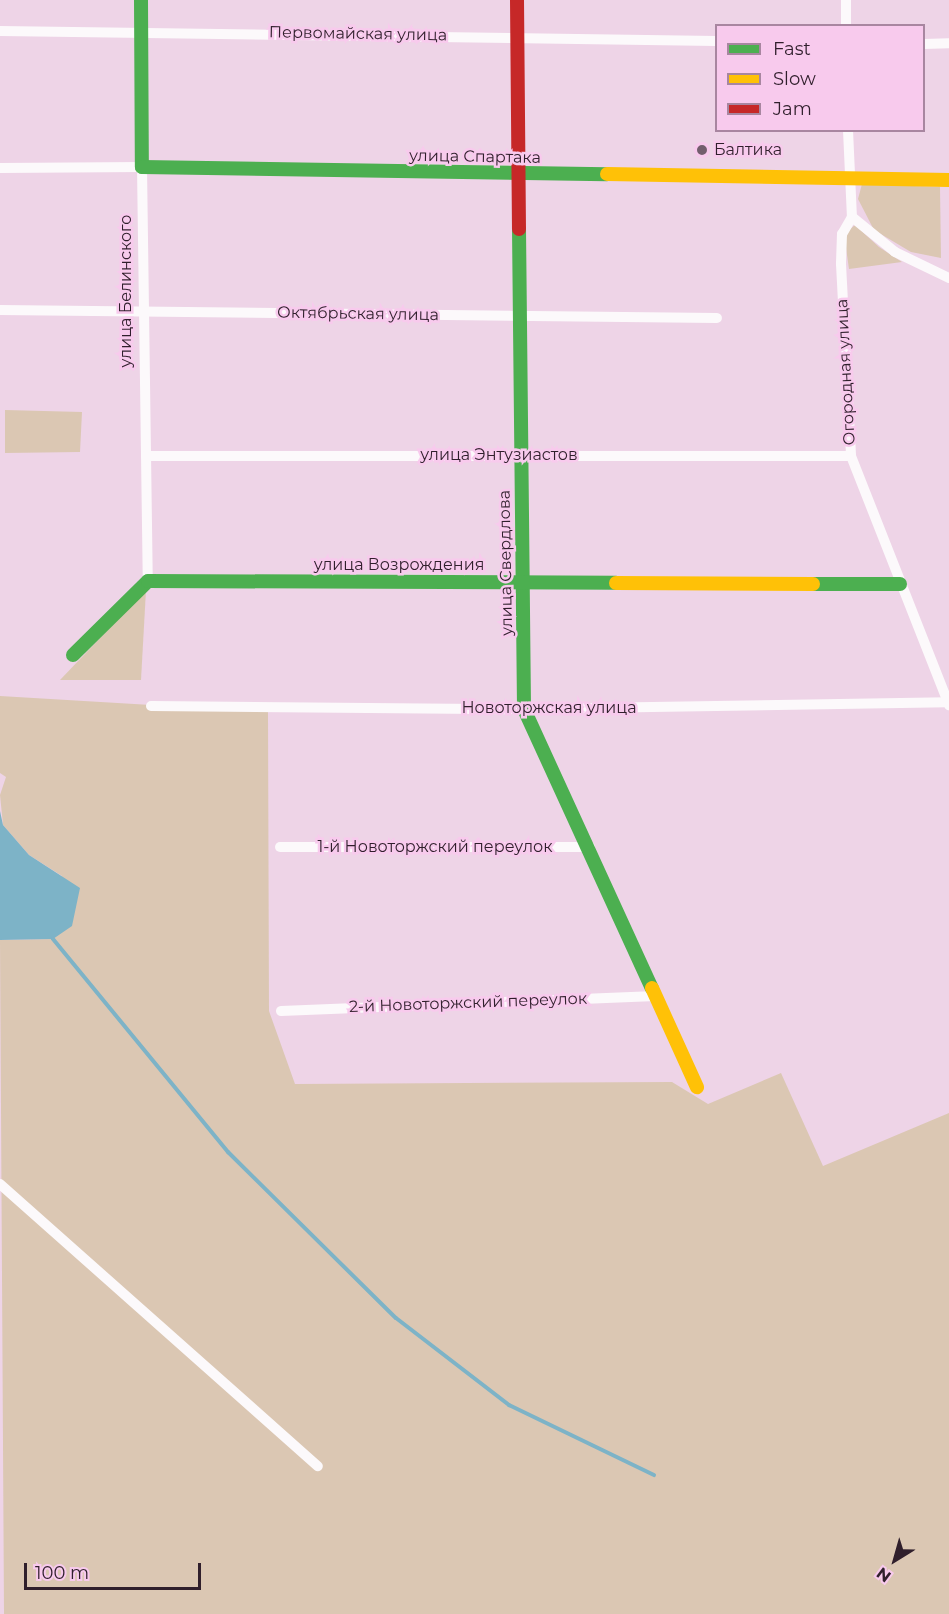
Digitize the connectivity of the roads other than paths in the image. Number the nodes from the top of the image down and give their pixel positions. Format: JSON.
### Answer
{"nodes":[{"id":1,"x":141,"y":0,"type":"edge"},
{"id":2,"x":517,"y":0,"type":"edge"},
{"id":3,"x":846,"y":0,"type":"edge"},
{"id":4,"x":846,"y":24,"type":"edge"},
{"id":5,"x":0,"y":31,"type":"edge"},
{"id":6,"x":141,"y":31,"type":"junction"},
{"id":7,"x":518,"y":36,"type":"junction"},
{"id":8,"x":715,"y":41,"type":"edge"},
{"id":9,"x":949,"y":43,"type":"edge"},
{"id":10,"x":925,"y":44,"type":"edge"},
{"id":11,"x":848,"y":132,"type":"edge"},
{"id":12,"x":142,"y":166,"type":"junction"},
{"id":13,"x":0,"y":168,"type":"edge"},
{"id":14,"x":519,"y":174,"type":"junction"},
{"id":15,"x":849,"y":180,"type":"junction"},
{"id":16,"x":949,"y":180,"type":"edge"},
{"id":17,"x":852,"y":217,"type":"junction"},
{"id":18,"x":949,"y":278,"type":"edge"},
{"id":19,"x":0,"y":310,"type":"edge"},
{"id":20,"x":143,"y":312,"type":"junction"},
{"id":21,"x":520,"y":316,"type":"junction"},
{"id":22,"x":717,"y":318,"type":"dead end"},
{"id":23,"x":521,"y":454,"type":"junction"},
{"id":24,"x":146,"y":456,"type":"junction"},
{"id":25,"x":851,"y":456,"type":"junction"},
{"id":26,"x":148,"y":581,"type":"junction"},
{"id":27,"x":522,"y":581,"type":"junction"},
{"id":28,"x":900,"y":584,"type":"junction"},
{"id":29,"x":73,"y":655,"type":"dead end"},
{"id":30,"x":948,"y":704,"type":"edge"},
{"id":31,"x":151,"y":706,"type":"dead end"},
{"id":32,"x":524,"y":709,"type":"junction"},
{"id":33,"x":280,"y":847,"type":"dead end"},
{"id":34,"x":590,"y":847,"type":"junction"},
{"id":35,"x":656,"y":996,"type":"junction"},
{"id":36,"x":281,"y":1011,"type":"dead end"},
{"id":37,"x":697,"y":1087,"type":"dead end"},
{"id":38,"x":0,"y":1184,"type":"edge"},
{"id":39,"x":318,"y":1466,"type":"dead end"}],
"edges":[{"from":1,"to":6,"type":"street","name":"улица Белинского"},
{"from":2,"to":7,"type":"street","name":"улица Свердлова"},
{"from":3,"to":4,"type":"street"},
{"from":5,"to":6,"type":"street","name":"Первомайская улица"},
{"from":6,"to":7,"type":"street","name":"Первомайская улица"},
{"from":6,"to":12,"type":"street","name":"улица Белинского"},
{"from":7,"to":8,"type":"street","name":"Первомайская улица"},
{"from":7,"to":14,"type":"street","name":"улица Свердлова"},
{"from":9,"to":10,"type":"street"},
{"from":11,"to":15,"type":"street","name":"Огородная улица"},
{"from":12,"to":13,"type":"street","name":"улица Спартака"},
{"from":12,"to":14,"type":"street","name":"улица Спартака"},
{"from":12,"to":20,"type":"street","name":"улица Белинского"},
{"from":14,"to":15,"type":"street","name":"улица Спартака"},
{"from":14,"to":21,"type":"street","name":"улица Свердлова"},
{"from":15,"to":16,"type":"street","name":"улица Спартака"},
{"from":15,"to":17,"type":"street","name":"Огородная улица"},
{"from":17,"to":18,"type":"street"},
{"from":17,"to":25,"type":"street","name":"Огородная улица"},
{"from":19,"to":20,"type":"street","name":"Октябрьская улица"},
{"from":20,"to":21,"type":"street","name":"Октябрьская улица"},
{"from":20,"to":24,"type":"street","name":"улица Белинского"},
{"from":21,"to":22,"type":"street","name":"Октябрьская улица"},
{"from":21,"to":23,"type":"street","name":"улица Свердлова"},
{"from":23,"to":24,"type":"street","name":"улица Энтузиастов"},
{"from":23,"to":25,"type":"street","name":"улица Энтузиастов"},
{"from":23,"to":27,"type":"street","name":"улица Свердлова"},
{"from":24,"to":26,"type":"street","name":"улица Белинского"},
{"from":25,"to":28,"type":"street","name":"Огородная улица"},
{"from":26,"to":27,"type":"street","name":"улица Возрождения"},
{"from":26,"to":29,"type":"street"},
{"from":27,"to":28,"type":"street","name":"улица Возрождения"},
{"from":27,"to":32,"type":"street","name":"улица Свердлова"},
{"from":28,"to":30,"type":"street","name":"Огородная улица"},
{"from":30,"to":32,"type":"street","name":"Новоторжская улица"},
{"from":31,"to":32,"type":"street","name":"Новоторжская улица"},
{"from":32,"to":34,"type":"street","name":"улица Свердлова"},
{"from":33,"to":34,"type":"street","name":"1-й Новоторжский переулок"},
{"from":34,"to":35,"type":"street","name":"улица Свердлова"},
{"from":35,"to":36,"type":"street","name":"2-й Новоторжский переулок"},
{"from":35,"to":37,"type":"street","name":"улица Свердлова"},
{"from":38,"to":39,"type":"street"}]}
